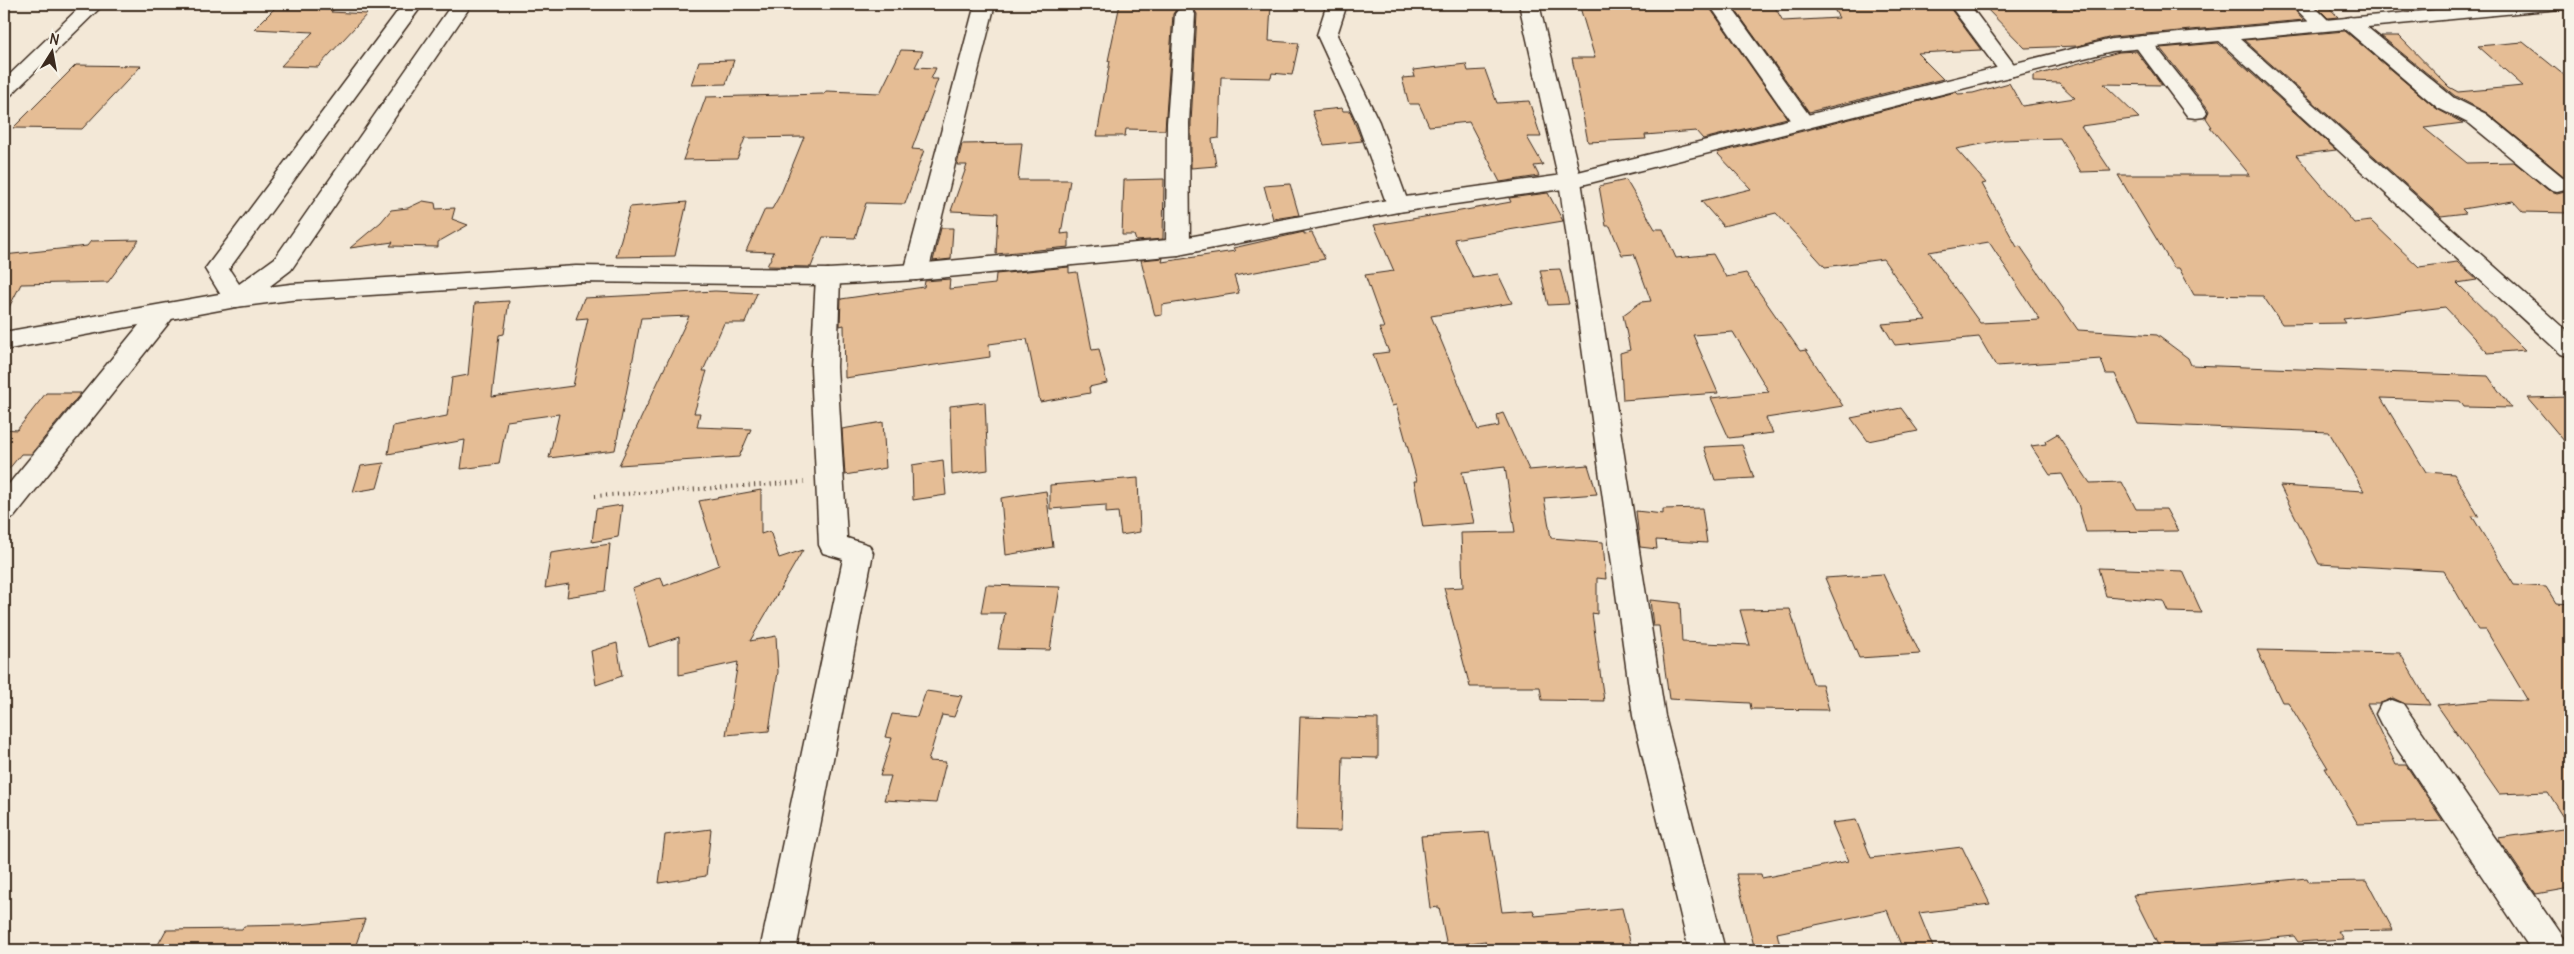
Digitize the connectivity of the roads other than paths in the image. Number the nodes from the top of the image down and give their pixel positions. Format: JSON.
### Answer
{"nodes":[{"id":1,"x":94,"y":4,"type":"edge"},
{"id":2,"x":413,"y":4,"type":"edge"},
{"id":3,"x":462,"y":4,"type":"edge"},
{"id":4,"x":986,"y":4,"type":"edge"},
{"id":5,"x":1337,"y":4,"type":"edge"},
{"id":6,"x":1529,"y":4,"type":"edge"},
{"id":7,"x":1719,"y":4,"type":"edge"},
{"id":8,"x":1959,"y":4,"type":"edge"},
{"id":9,"x":2301,"y":4,"type":"edge"},
{"id":10,"x":2564,"y":4,"type":"edge"},
{"id":11,"x":1185,"y":14,"type":"dead end"},
{"id":12,"x":2350,"y":23,"type":"junction"},
{"id":13,"x":2323,"y":25,"type":"junction"},
{"id":14,"x":2224,"y":34,"type":"junction"},
{"id":15,"x":2142,"y":42,"type":"junction"},
{"id":16,"x":2009,"y":71,"type":"junction"},
{"id":17,"x":4,"y":91,"type":"edge"},
{"id":18,"x":2196,"y":112,"type":"dead end"},
{"id":19,"x":1803,"y":122,"type":"junction"},
{"id":20,"x":1570,"y":181,"type":"junction"},
{"id":21,"x":2557,"y":184,"type":"dead end"},
{"id":22,"x":1398,"y":205,"type":"junction"},
{"id":23,"x":1178,"y":247,"type":"junction"},
{"id":24,"x":916,"y":272,"type":"junction"},
{"id":25,"x":828,"y":277,"type":"junction"},
{"id":26,"x":236,"y":299,"type":"junction"},
{"id":27,"x":162,"y":314,"type":"junction"},
{"id":28,"x":4,"y":341,"type":"edge"},
{"id":29,"x":2570,"y":348,"type":"edge"},
{"id":30,"x":4,"y":509,"type":"edge"},
{"id":31,"x":2392,"y":714,"type":"dead end"},
{"id":32,"x":778,"y":950,"type":"edge"},
{"id":33,"x":1707,"y":950,"type":"edge"},
{"id":34,"x":2551,"y":950,"type":"edge"}],
"edges":[{"from":1,"to":17,"type":"street"},
{"from":2,"to":26,"type":"street"},
{"from":3,"to":26,"type":"street"},
{"from":4,"to":24,"type":"street"},
{"from":5,"to":22,"type":"street"},
{"from":6,"to":20,"type":"street"},
{"from":7,"to":19,"type":"street"},
{"from":8,"to":16,"type":"street"},
{"from":9,"to":13,"type":"street"},
{"from":10,"to":12,"type":"street"},
{"from":11,"to":23,"type":"street"},
{"from":12,"to":13,"type":"street"},
{"from":12,"to":21,"type":"street"},
{"from":13,"to":14,"type":"street"},
{"from":14,"to":15,"type":"street"},
{"from":14,"to":29,"type":"street"},
{"from":15,"to":16,"type":"street"},
{"from":15,"to":18,"type":"street"},
{"from":16,"to":19,"type":"street"},
{"from":19,"to":20,"type":"street"},
{"from":20,"to":22,"type":"street"},
{"from":20,"to":33,"type":"street"},
{"from":22,"to":23,"type":"street"},
{"from":23,"to":24,"type":"street"},
{"from":24,"to":25,"type":"street"},
{"from":25,"to":26,"type":"street"},
{"from":25,"to":32,"type":"street"},
{"from":26,"to":27,"type":"street"},
{"from":27,"to":28,"type":"street"},
{"from":27,"to":30,"type":"street"},
{"from":31,"to":34,"type":"street"}]}
